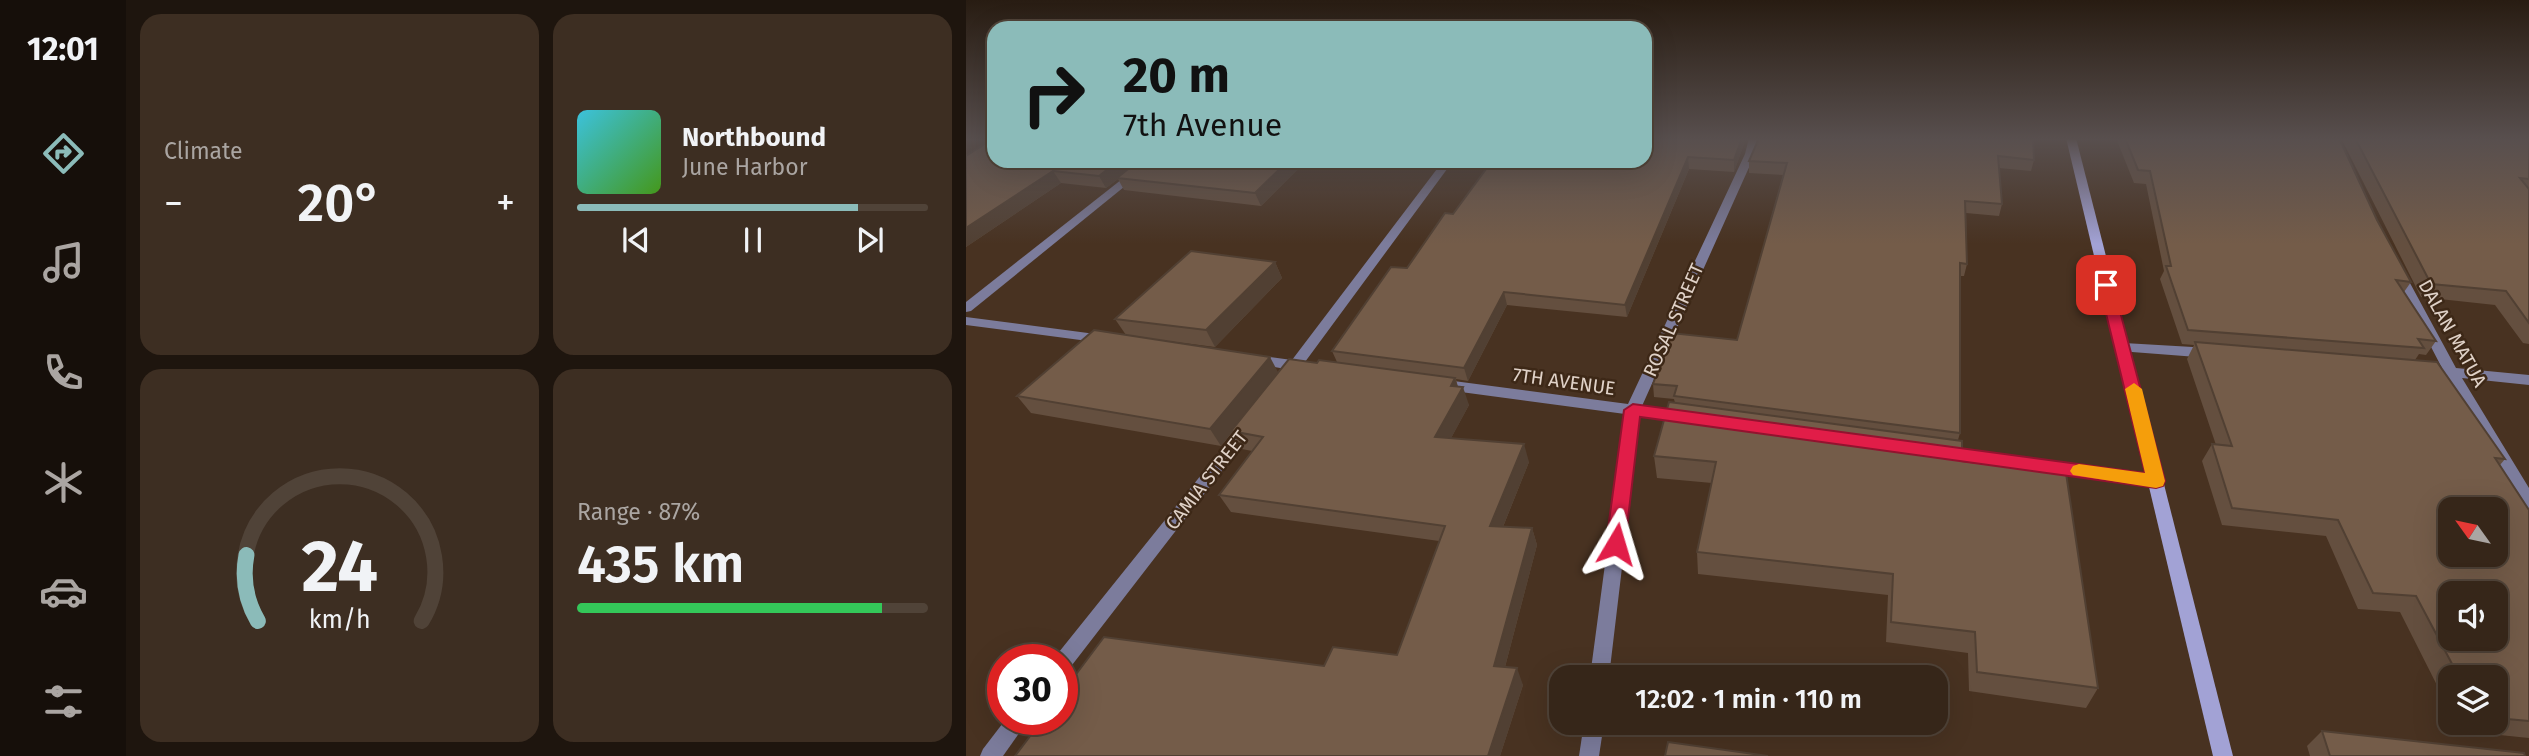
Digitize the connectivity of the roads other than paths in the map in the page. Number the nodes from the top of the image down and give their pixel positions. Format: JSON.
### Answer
{"nodes":[{"id":1,"x":1136,"y":173,"type":"edge"},
{"id":2,"x":1439,"y":173,"type":"edge"},
{"id":3,"x":1740,"y":173,"type":"edge"},
{"id":4,"x":2080,"y":173,"type":"edge"},
{"id":5,"x":2391,"y":258,"type":"edge"},
{"id":6,"x":966,"y":308,"type":"edge"},
{"id":7,"x":966,"y":321,"type":"edge"},
{"id":8,"x":1117,"y":341,"type":"edge"},
{"id":9,"x":2124,"y":348,"type":"junction"},
{"id":10,"x":2225,"y":354,"type":"edge"},
{"id":11,"x":1241,"y":358,"type":"edge"},
{"id":12,"x":1296,"y":365,"type":"junction"},
{"id":13,"x":1323,"y":369,"type":"edge"},
{"id":14,"x":2444,"y":371,"type":"junction"},
{"id":15,"x":2529,"y":380,"type":"edge"},
{"id":16,"x":1431,"y":383,"type":"edge"},
{"id":17,"x":1279,"y":386,"type":"edge"},
{"id":18,"x":1633,"y":410,"type":"junction"},
{"id":19,"x":1254,"y":418,"type":"edge"},
{"id":20,"x":1696,"y":418,"type":"edge"},
{"id":21,"x":1925,"y":450,"type":"edge"},
{"id":22,"x":2156,"y":481,"type":"junction"},
{"id":23,"x":2529,"y":502,"type":"edge"},
{"id":24,"x":1077,"y":644,"type":"edge"},
{"id":25,"x":1601,"y":665,"type":"edge"},
{"id":26,"x":1006,"y":735,"type":"edge"},
{"id":27,"x":1592,"y":735,"type":"edge"},
{"id":28,"x":990,"y":756,"type":"edge"},
{"id":29,"x":1589,"y":756,"type":"edge"},
{"id":30,"x":2223,"y":756,"type":"edge"}],
"edges":[{"from":1,"to":6,"type":"street"},
{"from":2,"to":12,"type":"street"},
{"from":3,"to":18,"type":"street","name":"ROSAL STREET"},
{"from":4,"to":9,"type":"main road"},
{"from":5,"to":14,"type":"street","name":"DALAN MATUA"},
{"from":7,"to":8,"type":"street"},
{"from":9,"to":10,"type":"street"},
{"from":9,"to":22,"type":"main road"},
{"from":11,"to":12,"type":"street"},
{"from":12,"to":13,"type":"street"},
{"from":12,"to":17,"type":"street"},
{"from":14,"to":15,"type":"street"},
{"from":14,"to":23,"type":"street","name":"DALAN MATUA"},
{"from":16,"to":18,"type":"street","name":"7TH AVENUE"},
{"from":18,"to":20,"type":"street","name":"7TH AVENUE"},
{"from":18,"to":25,"type":"street","name":"ROSAL STREET"},
{"from":19,"to":24,"type":"street","name":"CAMIA STREET"},
{"from":21,"to":22,"type":"street"},
{"from":22,"to":30,"type":"main road"},
{"from":26,"to":28,"type":"street"},
{"from":27,"to":29,"type":"street"}]}
